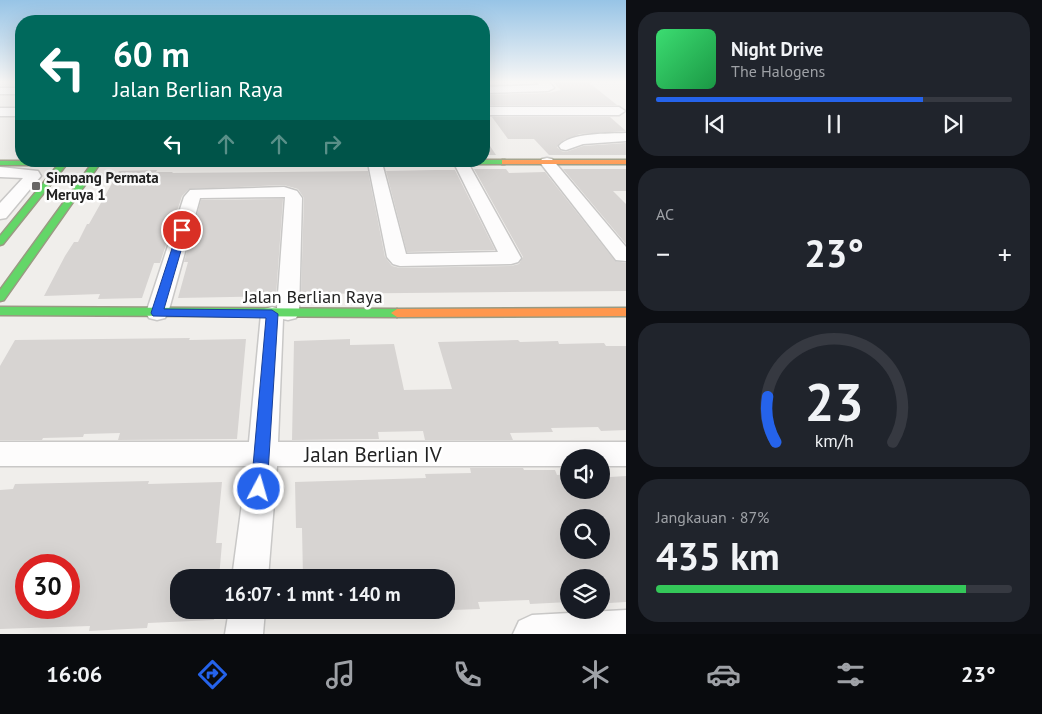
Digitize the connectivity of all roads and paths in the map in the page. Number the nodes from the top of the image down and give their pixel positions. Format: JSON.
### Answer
{"nodes":[{"id":1,"x":490,"y":111,"type":"edge"},
{"id":2,"x":619,"y":111,"type":"dead end"},
{"id":3,"x":0,"y":112,"type":"edge"},
{"id":4,"x":15,"y":112,"type":"edge"},
{"id":5,"x":626,"y":137,"type":"edge"},
{"id":6,"x":562,"y":146,"type":"joint"},
{"id":7,"x":547,"y":162,"type":"junction"},
{"id":8,"x":607,"y":162,"type":"junction"},
{"id":9,"x":626,"y":162,"type":"edge"},
{"id":10,"x":0,"y":163,"type":"edge"},
{"id":11,"x":15,"y":163,"type":"edge"},
{"id":12,"x":490,"y":163,"type":"edge"},
{"id":13,"x":61,"y":167,"type":"edge"},
{"id":14,"x":94,"y":167,"type":"edge"},
{"id":15,"x":375,"y":167,"type":"edge"},
{"id":16,"x":463,"y":167,"type":"edge"},
{"id":17,"x":0,"y":172,"type":"edge"},
{"id":18,"x":0,"y":214,"type":"edge"},
{"id":19,"x":0,"y":242,"type":"edge"},
{"id":20,"x":623,"y":256,"type":"dead end"},
{"id":21,"x":0,"y":298,"type":"edge"},
{"id":22,"x":0,"y":310,"type":"edge"},
{"id":23,"x":626,"y":312,"type":"edge"},
{"id":24,"x":157,"y":313,"type":"junction"},
{"id":25,"x":280,"y":313,"type":"junction"},
{"id":26,"x":0,"y":454,"type":"edge"},
{"id":27,"x":263,"y":454,"type":"junction"},
{"id":28,"x":626,"y":454,"type":"edge"},
{"id":29,"x":251,"y":569,"type":"edge"},
{"id":30,"x":246,"y":619,"type":"edge"},
{"id":31,"x":626,"y":629,"type":"edge"},
{"id":32,"x":244,"y":634,"type":"edge"},
{"id":33,"x":532,"y":634,"type":"edge"}],
"edges":[{"from":1,"to":2,"type":"street"},
{"from":3,"to":4,"type":"street"},
{"from":5,"to":6,"type":"street"},
{"from":6,"to":8,"type":"street"},
{"from":7,"to":8,"type":"street"},
{"from":7,"to":12,"type":"street"},
{"from":7,"to":20,"type":"street"},
{"from":8,"to":9,"type":"street"},
{"from":10,"to":11,"type":"street"},
{"from":13,"to":19,"type":"street"},
{"from":14,"to":21,"type":"street"},
{"from":15,"to":16,"type":"street"},
{"from":17,"to":18,"type":"street"},
{"from":22,"to":24,"type":"street","name":"Jalan Berlian Raya"},
{"from":23,"to":25,"type":"street","name":"Jalan Berlian Raya"},
{"from":24,"to":25,"type":"street","name":"Jalan Berlian Raya"},
{"from":24,"to":25,"type":"street"},
{"from":25,"to":27,"type":"street"},
{"from":26,"to":27,"type":"street","name":"Jalan Berlian IV"},
{"from":27,"to":28,"type":"street","name":"Jalan Berlian IV"},
{"from":27,"to":29,"type":"street"},
{"from":30,"to":32,"type":"street"},
{"from":31,"to":33,"type":"street"}]}
